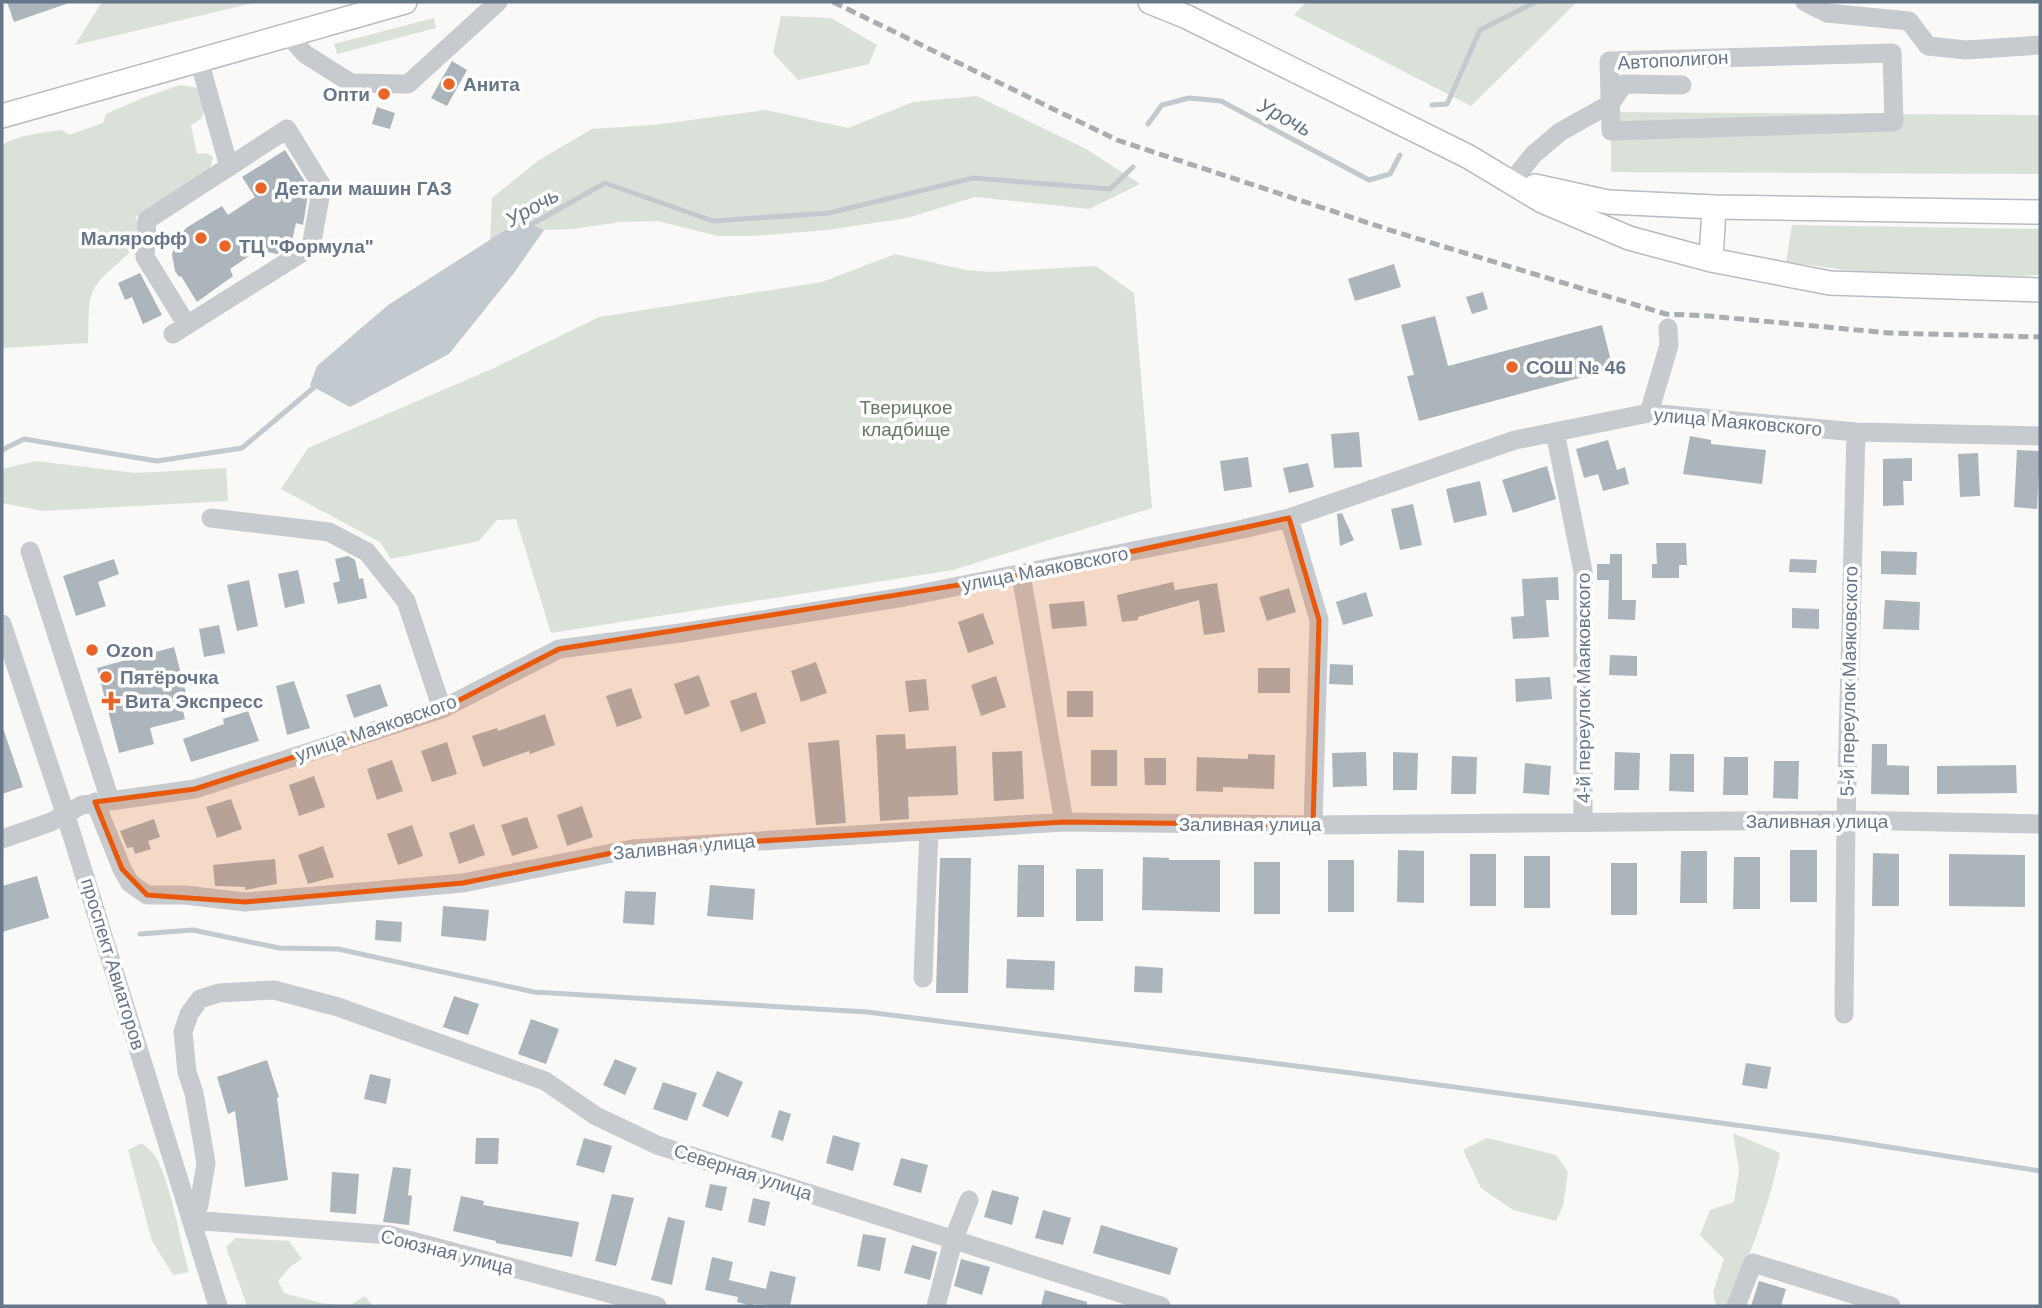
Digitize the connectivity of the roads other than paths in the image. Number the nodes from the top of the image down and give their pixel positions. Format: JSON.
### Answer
{"nodes":[{"id":1,"x":405,"y":2,"type":"edge"},
{"id":2,"x":498,"y":2,"type":"edge"},
{"id":3,"x":1150,"y":2,"type":"edge"},
{"id":4,"x":1805,"y":2,"type":"edge"},
{"id":5,"x":1191,"y":9,"type":"edge"},
{"id":6,"x":287,"y":34,"type":"junction"},
{"id":7,"x":2040,"y":45,"type":"edge"},
{"id":8,"x":199,"y":60,"type":"junction"},
{"id":9,"x":1682,"y":85,"type":"dead end"},
{"id":10,"x":1610,"y":104,"type":"junction"},
{"id":11,"x":2,"y":116,"type":"edge"},
{"id":12,"x":229,"y":167,"type":"junction"},
{"id":13,"x":1511,"y":181,"type":"junction"},
{"id":14,"x":1714,"y":206,"type":"junction"},
{"id":15,"x":2040,"y":212,"type":"edge"},
{"id":16,"x":1711,"y":260,"type":"junction"},
{"id":17,"x":2040,"y":290,"type":"edge"},
{"id":18,"x":1668,"y":328,"type":"dead end"},
{"id":19,"x":1650,"y":413,"type":"junction"},
{"id":20,"x":1555,"y":432,"type":"junction"},
{"id":21,"x":1856,"y":432,"type":"junction"},
{"id":22,"x":2040,"y":436,"type":"edge"},
{"id":23,"x":211,"y":518,"type":"dead end"},
{"id":24,"x":1289,"y":518,"type":"junction"},
{"id":25,"x":30,"y":551,"type":"dead end"},
{"id":26,"x":1021,"y":575,"type":"junction"},
{"id":27,"x":2,"y":624,"type":"edge"},
{"id":28,"x":442,"y":709,"type":"junction"},
{"id":29,"x":103,"y":801,"type":"junction"},
{"id":30,"x":65,"y":813,"type":"junction"},
{"id":31,"x":1846,"y":820,"type":"junction"},
{"id":32,"x":1583,"y":821,"type":"junction"},
{"id":33,"x":1064,"y":822,"type":"junction"},
{"id":34,"x":2040,"y":824,"type":"edge"},
{"id":35,"x":1313,"y":825,"type":"junction"},
{"id":36,"x":929,"y":830,"type":"junction"},
{"id":37,"x":2,"y":839,"type":"edge"},
{"id":38,"x":923,"y":978,"type":"dead end"},
{"id":39,"x":1844,"y":1014,"type":"dead end"},
{"id":40,"x":969,"y":1200,"type":"dead end"},
{"id":41,"x":191,"y":1220,"type":"junction"},
{"id":42,"x":953,"y":1241,"type":"junction"},
{"id":43,"x":218,"y":1306,"type":"edge"},
{"id":44,"x":657,"y":1306,"type":"edge"},
{"id":45,"x":936,"y":1306,"type":"edge"},
{"id":46,"x":1161,"y":1306,"type":"edge"},
{"id":47,"x":1736,"y":1306,"type":"edge"},
{"id":48,"x":1891,"y":1306,"type":"edge"}],
"edges":[{"from":1,"to":6,"type":"main road"},
{"from":2,"to":6,"type":"street"},
{"from":3,"to":5,"type":"main road"},
{"from":4,"to":7,"type":"street"},
{"from":5,"to":13,"type":"main road"},
{"from":6,"to":8,"type":"main road"},
{"from":8,"to":11,"type":"main road"},
{"from":8,"to":12,"type":"street"},
{"from":9,"to":10,"type":"street"},
{"from":10,"to":10,"type":"street","name":"Автополигон"},
{"from":10,"to":13,"type":"street"},
{"from":12,"to":12,"type":"street"},
{"from":13,"to":14,"type":"main road"},
{"from":13,"to":16,"type":"main road"},
{"from":14,"to":15,"type":"main road"},
{"from":14,"to":16,"type":"main road"},
{"from":16,"to":17,"type":"main road"},
{"from":18,"to":19,"type":"street"},
{"from":19,"to":20,"type":"street","name":"улица Маяковского"},
{"from":19,"to":21,"type":"street","name":"улица Маяковского"},
{"from":20,"to":24,"type":"street","name":"улица Маяковского"},
{"from":20,"to":32,"type":"street","name":"4-й переулок Маяковского"},
{"from":21,"to":22,"type":"street","name":"улица Маяковского"},
{"from":21,"to":31,"type":"street","name":"5-й переулок Маяковского"},
{"from":23,"to":28,"type":"street"},
{"from":24,"to":26,"type":"street","name":"улица Маяковского"},
{"from":24,"to":35,"type":"street"},
{"from":25,"to":29,"type":"street","name":"Заливная улица"},
{"from":26,"to":28,"type":"street","name":"улица Маяковского"},
{"from":26,"to":33,"type":"street"},
{"from":27,"to":30,"type":"street","name":"проспект Авиаторов"},
{"from":28,"to":29,"type":"street","name":"улица Маяковского"},
{"from":29,"to":30,"type":"street","name":"улица Маяковского"},
{"from":29,"to":36,"type":"street","name":"Заливная улица"},
{"from":30,"to":37,"type":"street","name":"улица Маяковского"},
{"from":30,"to":41,"type":"street","name":"проспект Авиаторов"},
{"from":31,"to":32,"type":"street","name":"Заливная улица"},
{"from":31,"to":34,"type":"street","name":"Заливная улица"},
{"from":31,"to":39,"type":"street","name":"5-й переулок Маяковского"},
{"from":32,"to":35,"type":"street","name":"Заливная улица"},
{"from":33,"to":35,"type":"street","name":"Заливная улица"},
{"from":33,"to":36,"type":"street","name":"Заливная улица"},
{"from":36,"to":38,"type":"street"},
{"from":40,"to":42,"type":"street"},
{"from":41,"to":42,"type":"street","name":"Северная улица"},
{"from":41,"to":43,"type":"street","name":"проспект Авиаторов"},
{"from":41,"to":44,"type":"street","name":"Союзная улица"},
{"from":42,"to":45,"type":"street"},
{"from":42,"to":46,"type":"street","name":"Северная улица"},
{"from":47,"to":48,"type":"street"}]}
